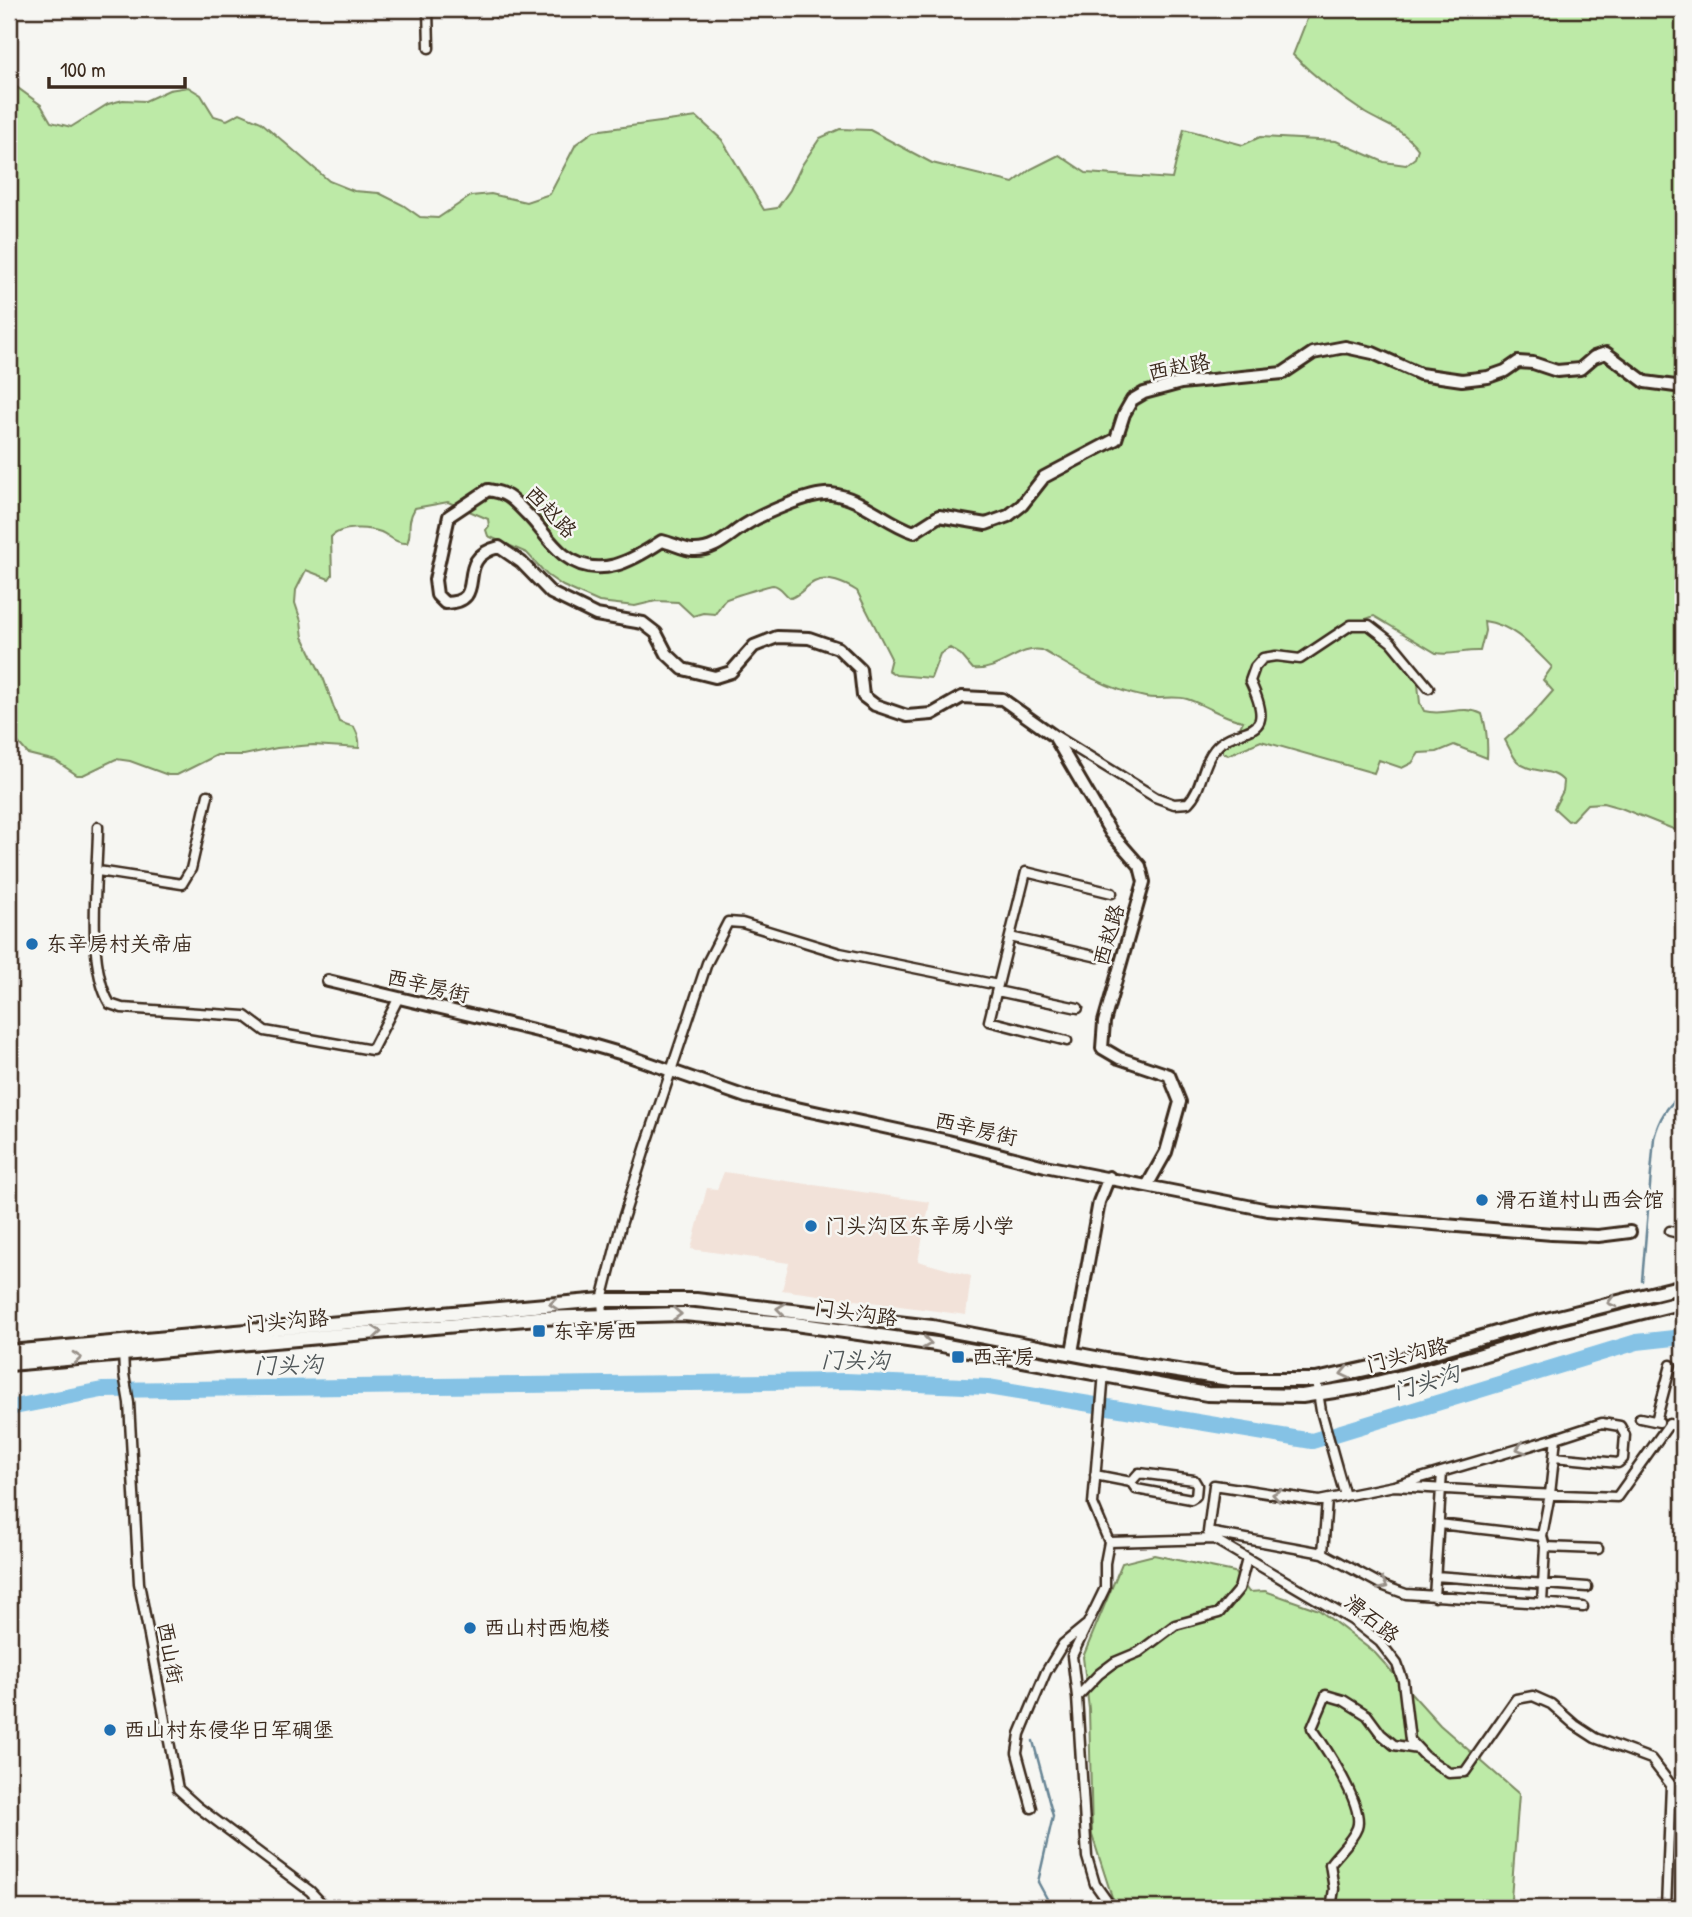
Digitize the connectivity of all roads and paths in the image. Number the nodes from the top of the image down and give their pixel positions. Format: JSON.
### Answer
{"nodes":[{"id":1,"x":428,"y":9,"type":"edge"},
{"id":2,"x":429,"y":48,"type":"dead end"},
{"id":3,"x":1683,"y":387,"type":"edge"},
{"id":4,"x":1429,"y":688,"type":"dead end"},
{"id":5,"x":1054,"y":736,"type":"junction"},
{"id":6,"x":208,"y":795,"type":"dead end"},
{"id":7,"x":98,"y":827,"type":"dead end"},
{"id":8,"x":98,"y":871,"type":"junction"},
{"id":9,"x":1112,"y":893,"type":"dead end"},
{"id":10,"x":1010,"y":937,"type":"junction"},
{"id":11,"x":1098,"y":957,"type":"dead end"},
{"id":12,"x":328,"y":981,"type":"dead end"},
{"id":13,"x":997,"y":988,"type":"junction"},
{"id":14,"x":398,"y":999,"type":"junction"},
{"id":15,"x":1078,"y":1008,"type":"dead end"},
{"id":16,"x":1067,"y":1041,"type":"dead end"},
{"id":17,"x":671,"y":1072,"type":"junction"},
{"id":18,"x":1109,"y":1177,"type":"junction"},
{"id":19,"x":1148,"y":1184,"type":"junction"},
{"id":20,"x":1670,"y":1231,"type":"dead end"},
{"id":21,"x":1630,"y":1232,"type":"dead end"},
{"id":22,"x":1683,"y":1234,"type":"edge"},
{"id":23,"x":1683,"y":1286,"type":"edge"},
{"id":24,"x":602,"y":1300,"type":"junction"},
{"id":25,"x":1683,"y":1302,"type":"edge"},
{"id":26,"x":603,"y":1314,"type":"junction"},
{"id":27,"x":123,"y":1349,"type":"junction"},
{"id":28,"x":9,"y":1352,"type":"edge"},
{"id":29,"x":1072,"y":1353,"type":"junction"},
{"id":30,"x":1106,"y":1360,"type":"junction"},
{"id":31,"x":9,"y":1364,"type":"edge"},
{"id":32,"x":1671,"y":1364,"type":"dead end"},
{"id":33,"x":1104,"y":1375,"type":"junction"},
{"id":34,"x":1316,"y":1380,"type":"junction"},
{"id":35,"x":1318,"y":1394,"type":"junction"},
{"id":36,"x":1640,"y":1418,"type":"dead end"},
{"id":37,"x":1656,"y":1421,"type":"junction"},
{"id":38,"x":1669,"y":1424,"type":"junction"},
{"id":39,"x":1683,"y":1427,"type":"edge"},
{"id":40,"x":1556,"y":1438,"type":"junction"},
{"id":41,"x":1554,"y":1457,"type":"junction"},
{"id":42,"x":1442,"y":1472,"type":"junction"},
{"id":43,"x":1095,"y":1475,"type":"junction"},
{"id":44,"x":1131,"y":1482,"type":"junction"},
{"id":45,"x":1394,"y":1486,"type":"junction"},
{"id":46,"x":1441,"y":1490,"type":"junction"},
{"id":47,"x":1550,"y":1494,"type":"junction"},
{"id":48,"x":1345,"y":1496,"type":"junction"},
{"id":49,"x":1327,"y":1500,"type":"junction"},
{"id":50,"x":1439,"y":1524,"type":"junction"},
{"id":51,"x":1542,"y":1536,"type":"junction"},
{"id":52,"x":1109,"y":1542,"type":"junction"},
{"id":53,"x":1545,"y":1547,"type":"junction"},
{"id":54,"x":1598,"y":1549,"type":"dead end"},
{"id":55,"x":1323,"y":1553,"type":"junction"},
{"id":56,"x":1247,"y":1559,"type":"junction"},
{"id":57,"x":1435,"y":1576,"type":"junction"},
{"id":58,"x":1543,"y":1583,"type":"junction"},
{"id":59,"x":1587,"y":1587,"type":"dead end"},
{"id":60,"x":1434,"y":1597,"type":"junction"},
{"id":61,"x":1542,"y":1603,"type":"junction"},
{"id":62,"x":1583,"y":1607,"type":"dead end"},
{"id":63,"x":1085,"y":1626,"type":"junction"},
{"id":64,"x":1077,"y":1697,"type":"junction"},
{"id":65,"x":1418,"y":1749,"type":"junction"},
{"id":66,"x":1032,"y":1808,"type":"dead end"},
{"id":67,"x":326,"y":1908,"type":"edge"},
{"id":68,"x":1112,"y":1908,"type":"edge"},
{"id":69,"x":1331,"y":1908,"type":"edge"},
{"id":70,"x":1665,"y":1908,"type":"edge"}],
"edges":[{"from":1,"to":2,"type":"street"},
{"from":3,"to":5,"type":"street","name":"西赵路"},
{"from":4,"to":5,"type":"street"},
{"from":5,"to":19,"type":"street","name":"西赵路"},
{"from":6,"to":8,"type":"street"},
{"from":7,"to":8,"type":"street"},
{"from":8,"to":14,"type":"street"},
{"from":9,"to":10,"type":"street"},
{"from":10,"to":11,"type":"street"},
{"from":10,"to":13,"type":"street"},
{"from":12,"to":14,"type":"street","name":"西辛房街"},
{"from":13,"to":15,"type":"street"},
{"from":13,"to":16,"type":"street"},
{"from":13,"to":17,"type":"street"},
{"from":14,"to":17,"type":"street","name":"西辛房街"},
{"from":17,"to":18,"type":"street","name":"西辛房街"},
{"from":17,"to":24,"type":"street"},
{"from":18,"to":19,"type":"street","name":"西辛房街"},
{"from":18,"to":29,"type":"street"},
{"from":19,"to":21,"type":"street","name":"西辛房街"},
{"from":20,"to":22,"type":"street"},
{"from":23,"to":34,"type":"main road","name":"门头沟路","one_way":true},
{"from":24,"to":26,"type":"street"},
{"from":24,"to":27,"type":"main road","name":"门头沟路","one_way":true},
{"from":29,"to":24,"type":"main road","name":"门头沟路","one_way":true},
{"from":25,"to":35,"type":"main road","name":"门头沟路"},
{"from":27,"to":26,"type":"main road","name":"门头沟路","one_way":true},
{"from":26,"to":33,"type":"main road","name":"门头沟路","one_way":true},
{"from":27,"to":28,"type":"main road","name":"门头沟路"},
{"from":31,"to":27,"type":"main road","name":"门头沟路","one_way":true},
{"from":27,"to":67,"type":"street","name":"西山街"},
{"from":29,"to":30,"type":"main road","name":"门头沟路"},
{"from":30,"to":33,"type":"street"},
{"from":30,"to":34,"type":"main road","name":"门头沟路"},
{"from":32,"to":37,"type":"street"},
{"from":33,"to":35,"type":"main road","name":"门头沟路"},
{"from":33,"to":43,"type":"street"},
{"from":34,"to":35,"type":"street"},
{"from":35,"to":48,"type":"street"},
{"from":36,"to":37,"type":"street"},
{"from":37,"to":38,"type":"street"},
{"from":38,"to":39,"type":"street"},
{"from":38,"to":47,"type":"street"},
{"from":40,"to":41,"type":"street"},
{"from":40,"to":41,"type":"street"},
{"from":40,"to":42,"type":"street","one_way":true},
{"from":41,"to":47,"type":"street"},
{"from":42,"to":45,"type":"street"},
{"from":42,"to":46,"type":"street"},
{"from":43,"to":44,"type":"street"},
{"from":43,"to":52,"type":"street"},
{"from":44,"to":44,"type":"street"},
{"from":45,"to":46,"type":"street"},
{"from":45,"to":48,"type":"street"},
{"from":46,"to":47,"type":"street"},
{"from":46,"to":50,"type":"street"},
{"from":47,"to":51,"type":"street"},
{"from":48,"to":49,"type":"street"},
{"from":49,"to":55,"type":"street"},
{"from":49,"to":55,"type":"street","one_way":true},
{"from":50,"to":51,"type":"street"},
{"from":50,"to":57,"type":"street"},
{"from":51,"to":53,"type":"street"},
{"from":52,"to":56,"type":"street","name":"滑石路"},
{"from":52,"to":63,"type":"street"},
{"from":53,"to":54,"type":"street"},
{"from":53,"to":58,"type":"street"},
{"from":55,"to":60,"type":"street","one_way":true},
{"from":56,"to":64,"type":"street"},
{"from":56,"to":65,"type":"street","name":"滑石路"},
{"from":57,"to":58,"type":"street"},
{"from":57,"to":60,"type":"street"},
{"from":58,"to":59,"type":"street"},
{"from":58,"to":61,"type":"street"},
{"from":60,"to":61,"type":"street"},
{"from":61,"to":62,"type":"street"},
{"from":63,"to":64,"type":"street"},
{"from":63,"to":66,"type":"street"},
{"from":64,"to":68,"type":"street"},
{"from":65,"to":69,"type":"street"},
{"from":65,"to":70,"type":"street"}]}
